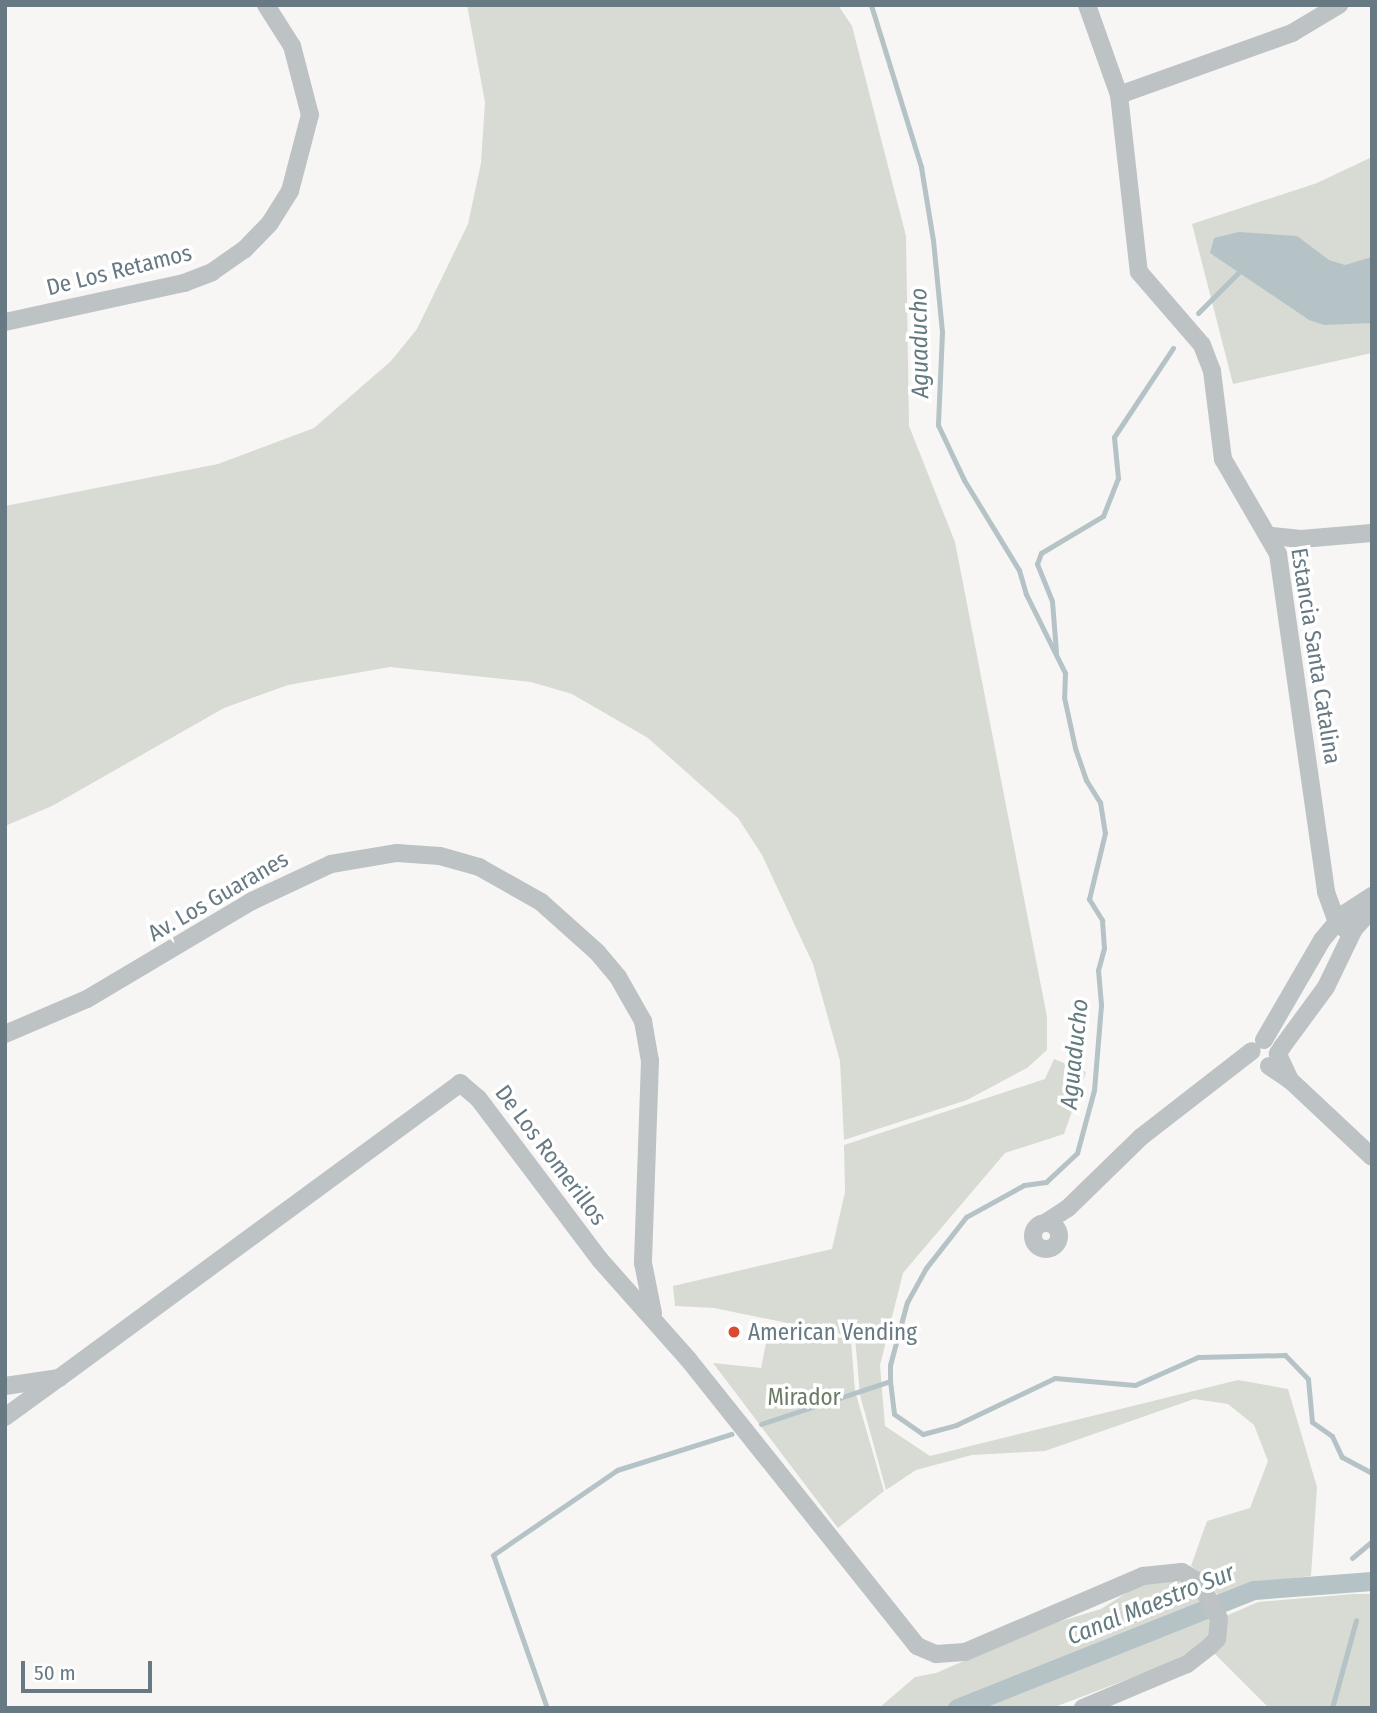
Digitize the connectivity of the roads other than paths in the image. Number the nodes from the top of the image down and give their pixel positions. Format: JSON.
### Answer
{"nodes":[{"id":1,"x":266,"y":5,"type":"edge"},
{"id":2,"x":1087,"y":5,"type":"edge"},
{"id":3,"x":1339,"y":5,"type":"edge"},
{"id":4,"x":1119,"y":95,"type":"junction"},
{"id":5,"x":5,"y":322,"type":"edge"},
{"id":6,"x":1372,"y":533,"type":"edge"},
{"id":7,"x":1272,"y":536,"type":"junction"},
{"id":8,"x":1372,"y":896,"type":"edge"},
{"id":9,"x":1372,"y":909,"type":"edge"},
{"id":10,"x":1344,"y":928,"type":"junction"},
{"id":11,"x":5,"y":1034,"type":"edge"},
{"id":12,"x":1264,"y":1055,"type":"junction"},
{"id":13,"x":1372,"y":1157,"type":"edge"},
{"id":14,"x":1068,"y":1208,"type":"junction"},
{"id":15,"x":657,"y":1323,"type":"junction"},
{"id":16,"x":60,"y":1378,"type":"junction"},
{"id":17,"x":5,"y":1386,"type":"edge"},
{"id":18,"x":5,"y":1417,"type":"edge"},
{"id":19,"x":1083,"y":1708,"type":"edge"}],
"edges":[{"from":1,"to":5,"type":"street","name":"De Los Retamos"},
{"from":2,"to":4,"type":"street","name":"Estancia Santa Catalina"},
{"from":3,"to":4,"type":"street"},
{"from":4,"to":7,"type":"street","name":"Estancia Santa Catalina"},
{"from":6,"to":7,"type":"street"},
{"from":7,"to":10,"type":"street","name":"Estancia Santa Catalina"},
{"from":8,"to":10,"type":"street"},
{"from":9,"to":10,"type":"street"},
{"from":10,"to":12,"type":"street"},
{"from":10,"to":12,"type":"street"},
{"from":11,"to":15,"type":"street","name":"Av. Los Guaranes"},
{"from":12,"to":13,"type":"street"},
{"from":12,"to":14,"type":"street"},
{"from":14,"to":14,"type":"street"},
{"from":15,"to":16,"type":"street","name":"De Los Romerillos"},
{"from":15,"to":19,"type":"street","name":"De Los Romerillos"},
{"from":16,"to":17,"type":"street","name":"De Los Romerillos"},
{"from":16,"to":18,"type":"street"}]}
